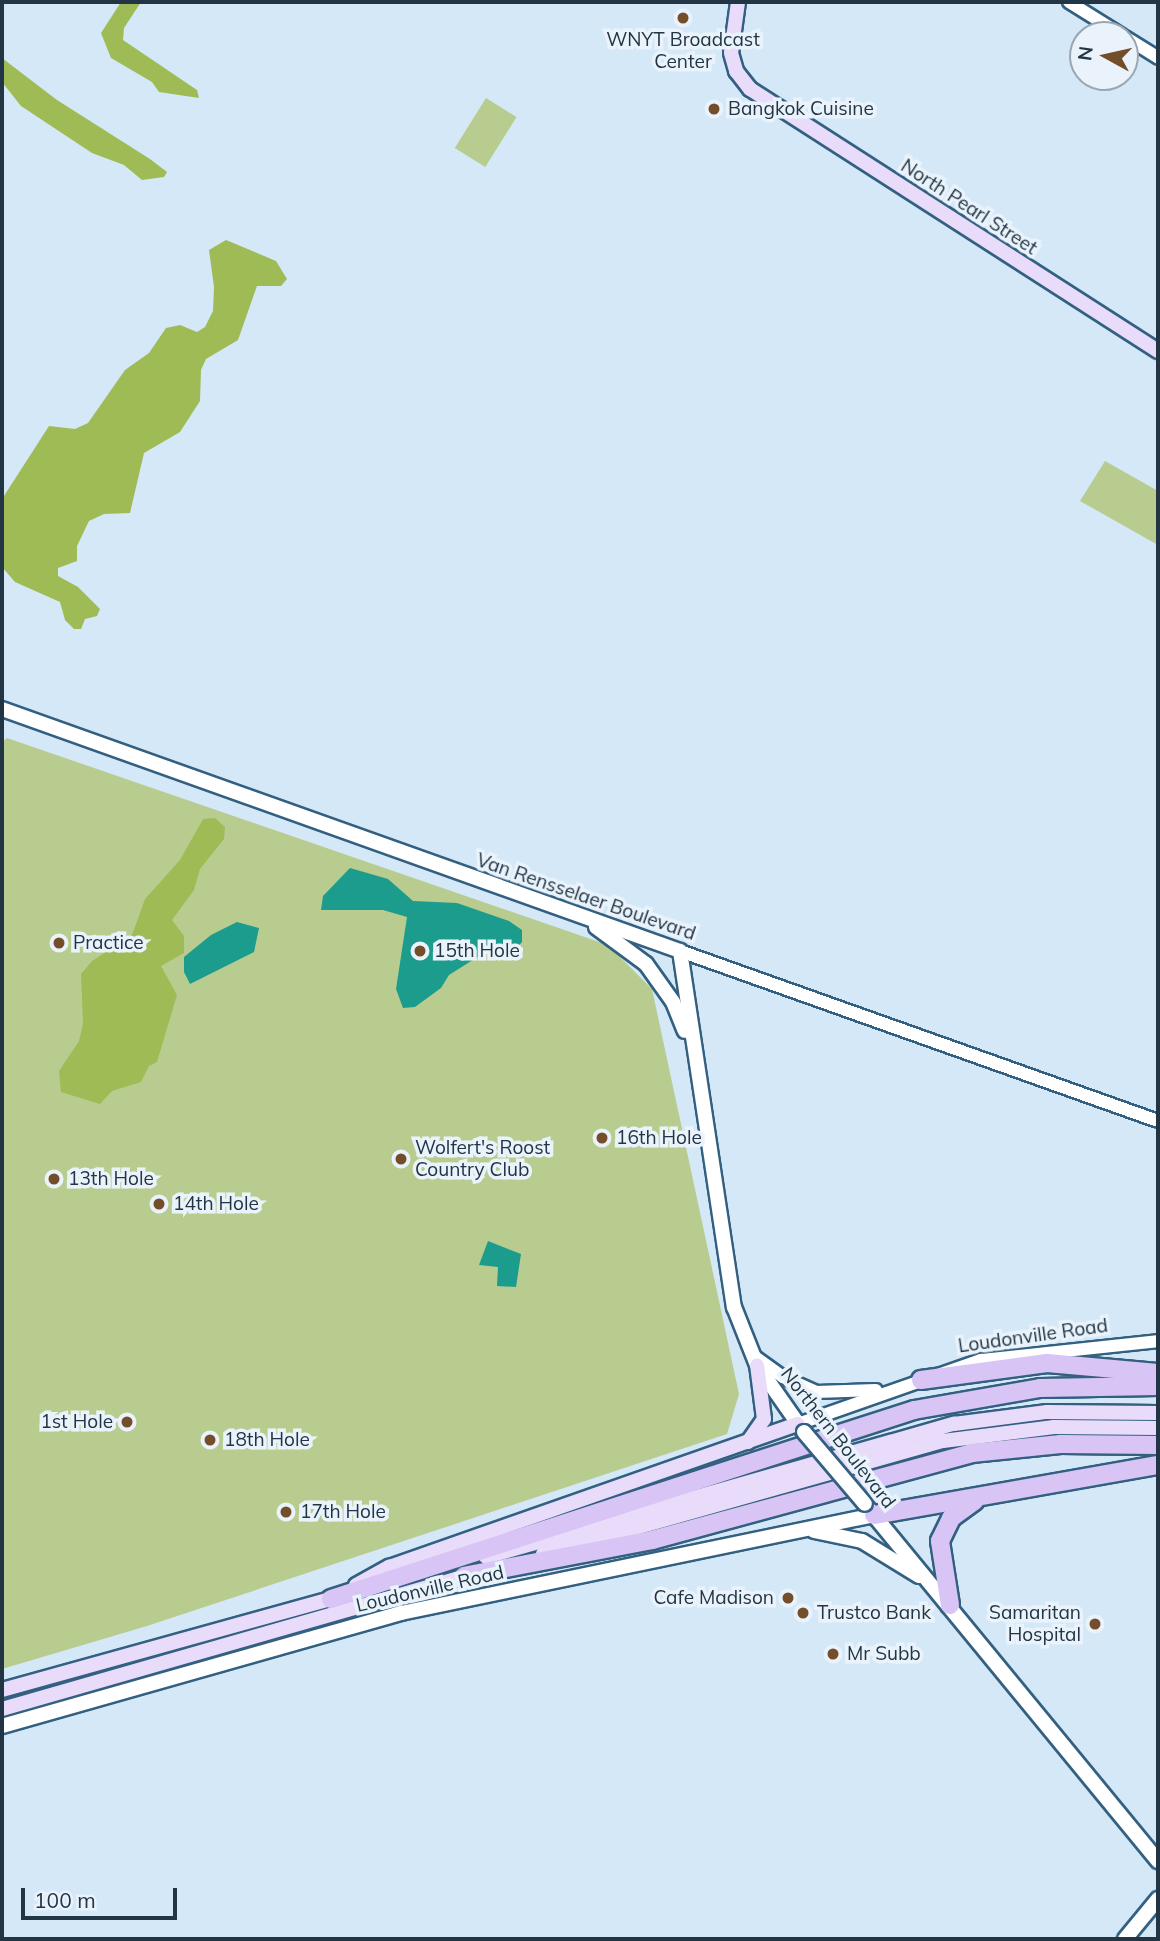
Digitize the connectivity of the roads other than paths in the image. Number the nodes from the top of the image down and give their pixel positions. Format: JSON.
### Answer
{"nodes":[{"id":1,"x":738,"y":2,"type":"edge"},
{"id":2,"x":1069,"y":2,"type":"edge"},
{"id":3,"x":1099,"y":21,"type":"edge"},
{"id":4,"x":1139,"y":46,"type":"edge"},
{"id":5,"x":1158,"y":58,"type":"edge"},
{"id":6,"x":1158,"y":351,"type":"edge"},
{"id":7,"x":2,"y":709,"type":"edge"},
{"id":8,"x":583,"y":917,"type":"junction"},
{"id":9,"x":680,"y":951,"type":"junction"},
{"id":10,"x":698,"y":1082,"type":"junction"},
{"id":11,"x":1158,"y":1121,"type":"edge"},
{"id":12,"x":1158,"y":1341,"type":"edge"},
{"id":13,"x":754,"y":1360,"type":"junction"},
{"id":14,"x":1158,"y":1373,"type":"edge"},
{"id":15,"x":921,"y":1380,"type":"junction"},
{"id":16,"x":1158,"y":1386,"type":"edge"},
{"id":17,"x":894,"y":1388,"type":"junction"},
{"id":18,"x":1158,"y":1413,"type":"edge"},
{"id":19,"x":801,"y":1428,"type":"junction"},
{"id":20,"x":1158,"y":1428,"type":"edge"},
{"id":21,"x":747,"y":1443,"type":"junction"},
{"id":22,"x":1158,"y":1445,"type":"edge"},
{"id":23,"x":1158,"y":1465,"type":"edge"},
{"id":24,"x":982,"y":1496,"type":"junction"},
{"id":25,"x":869,"y":1509,"type":"junction"},
{"id":26,"x":795,"y":1532,"type":"junction"},
{"id":27,"x":464,"y":1576,"type":"junction"},
{"id":28,"x":937,"y":1588,"type":"junction"},
{"id":29,"x":331,"y":1598,"type":"junction"},
{"id":30,"x":950,"y":1605,"type":"junction"},
{"id":31,"x":59,"y":1673,"type":"junction"},
{"id":32,"x":2,"y":1690,"type":"edge"},
{"id":33,"x":2,"y":1696,"type":"edge"},
{"id":34,"x":2,"y":1709,"type":"edge"},
{"id":35,"x":2,"y":1726,"type":"edge"},
{"id":36,"x":1158,"y":1861,"type":"edge"},
{"id":37,"x":1158,"y":1899,"type":"edge"},
{"id":38,"x":1125,"y":1939,"type":"edge"}],
"edges":[{"from":1,"to":6,"type":"main road","name":"North Pearl Street"},
{"from":2,"to":3,"type":"street"},
{"from":4,"to":5,"type":"street"},
{"from":7,"to":8,"type":"main road","name":"Van Rensselaer Boulevard"},
{"from":8,"to":9,"type":"main road","name":"Van Rensselaer Boulevard"},
{"from":8,"to":10,"type":"main road"},
{"from":9,"to":10,"type":"main road","name":"Northern Boulevard"},
{"from":9,"to":11,"type":"street","name":"Van Rensselaer Boulevard"},
{"from":10,"to":13,"type":"main road","name":"Northern Boulevard"},
{"from":12,"to":15,"type":"street","name":"Loudonville Road"},
{"from":13,"to":17,"type":"street"},
{"from":13,"to":19,"type":"main road","name":"Northern Boulevard"},
{"from":13,"to":21,"type":"main road"},
{"from":14,"to":15,"type":"highway"},
{"from":15,"to":17,"type":"street","name":"Loudonville Road"},
{"from":16,"to":29,"type":"highway"},
{"from":17,"to":19,"type":"street","name":"Loudonville Road"},
{"from":18,"to":29,"type":"main road"},
{"from":19,"to":21,"type":"main road"},
{"from":19,"to":25,"type":"main road","name":"Northern Boulevard","bridge":true},
{"from":20,"to":27,"type":"main road"},
{"from":21,"to":29,"type":"main road"},
{"from":22,"to":27,"type":"highway"},
{"from":23,"to":24,"type":"highway"},
{"from":24,"to":25,"type":"highway"},
{"from":24,"to":30,"type":"highway"},
{"from":25,"to":26,"type":"main road","name":"Loudonville Road"},
{"from":25,"to":28,"type":"main road","name":"Northern Boulevard"},
{"from":26,"to":28,"type":"main road"},
{"from":26,"to":35,"type":"main road","name":"Loudonville Road"},
{"from":27,"to":34,"type":"main road"},
{"from":28,"to":30,"type":"main road","name":"Northern Boulevard"},
{"from":29,"to":31,"type":"main road"},
{"from":30,"to":36,"type":"main road","name":"Northern Boulevard"},
{"from":31,"to":32,"type":"main road"},
{"from":31,"to":33,"type":"main road"},
{"from":37,"to":38,"type":"main road"}]}
